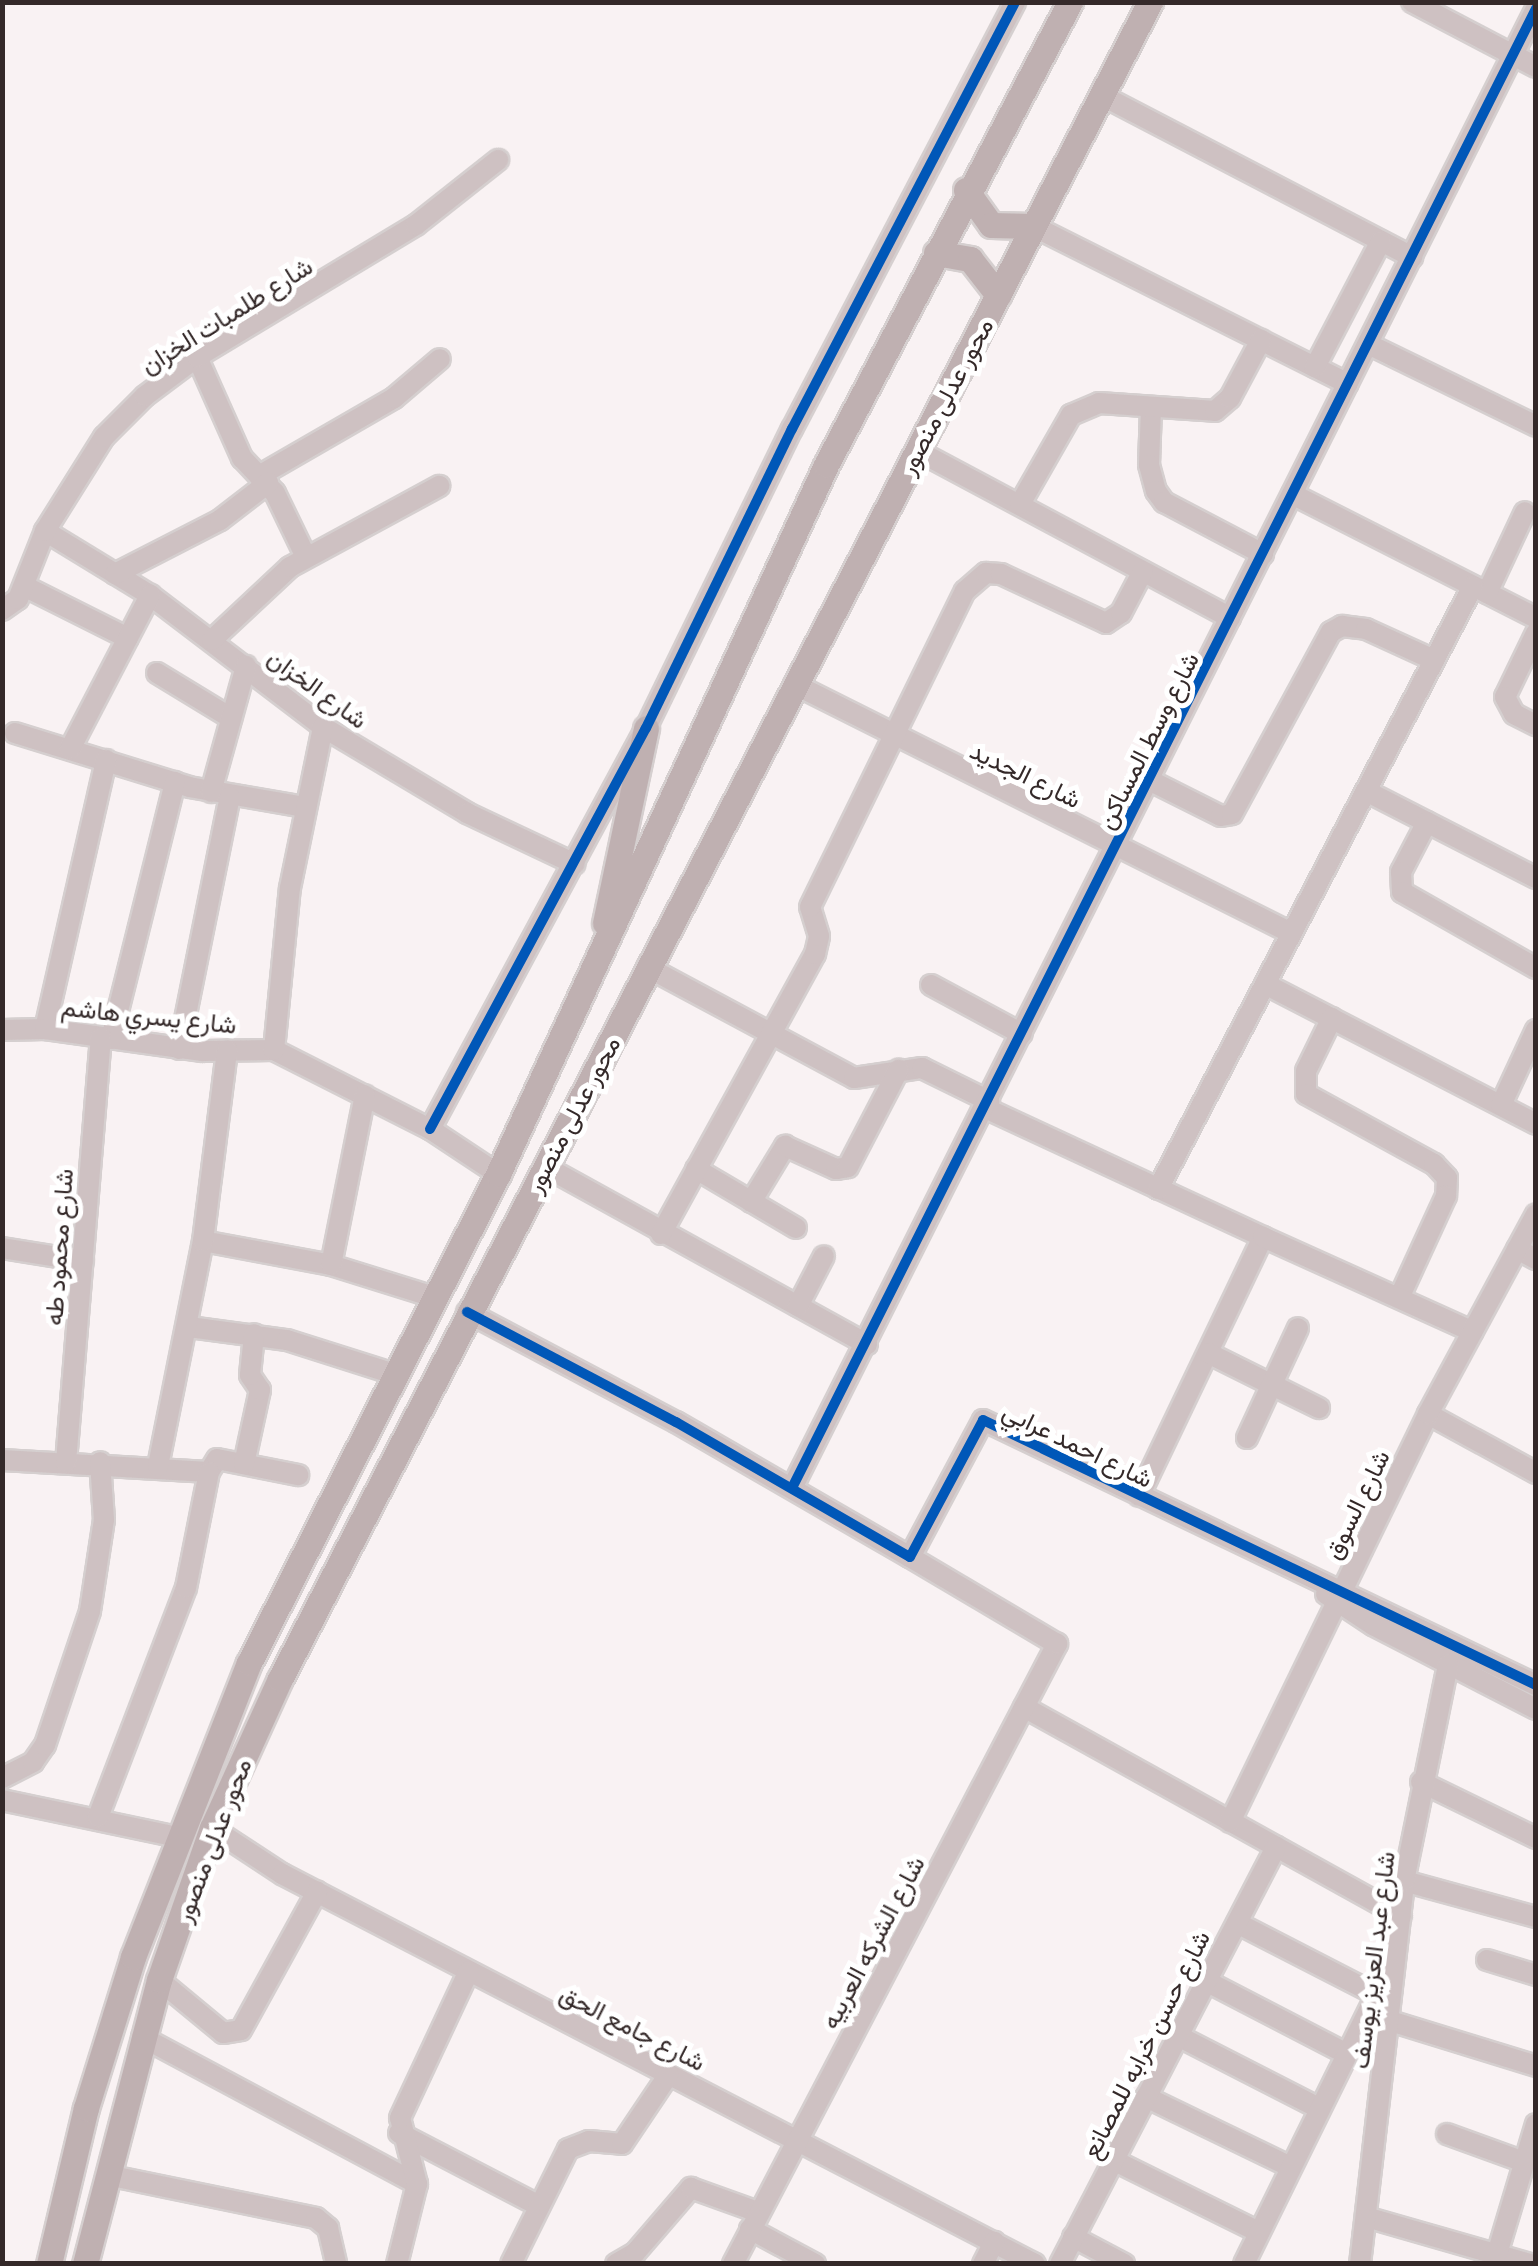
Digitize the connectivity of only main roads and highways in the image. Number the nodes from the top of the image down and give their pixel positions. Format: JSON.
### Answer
{"nodes":[{"id":1,"x":1070,"y":2,"type":"edge"},
{"id":2,"x":1150,"y":2,"type":"edge"},
{"id":3,"x":966,"y":190,"type":"junction"},
{"id":4,"x":1033,"y":226,"type":"junction"},
{"id":5,"x":936,"y":253,"type":"junction"},
{"id":6,"x":998,"y":295,"type":"junction"},
{"id":7,"x":646,"y":728,"type":"road end"},
{"id":8,"x":596,"y":966,"type":"junction"},
{"id":9,"x":49,"y":2264,"type":"edge"},
{"id":10,"x":85,"y":2264,"type":"edge"}],
"edges":[{"from":1,"to":3,"type":"main road","name":"محور عدلى منصور"},
{"from":2,"to":4,"type":"main road","name":"محور عدلى منصور"},
{"from":3,"to":4,"type":"main road"},
{"from":3,"to":5,"type":"main road","name":"محور عدلى منصور"},
{"from":4,"to":6,"type":"main road","name":"محور عدلى منصور"},
{"from":5,"to":6,"type":"main road"},
{"from":5,"to":8,"type":"main road","name":"محور عدلى منصور"},
{"from":6,"to":10,"type":"main road","name":"محور عدلى منصور"},
{"from":7,"to":8,"type":"main road"},
{"from":8,"to":9,"type":"main road","name":"محور عدلى منصور"}]}
